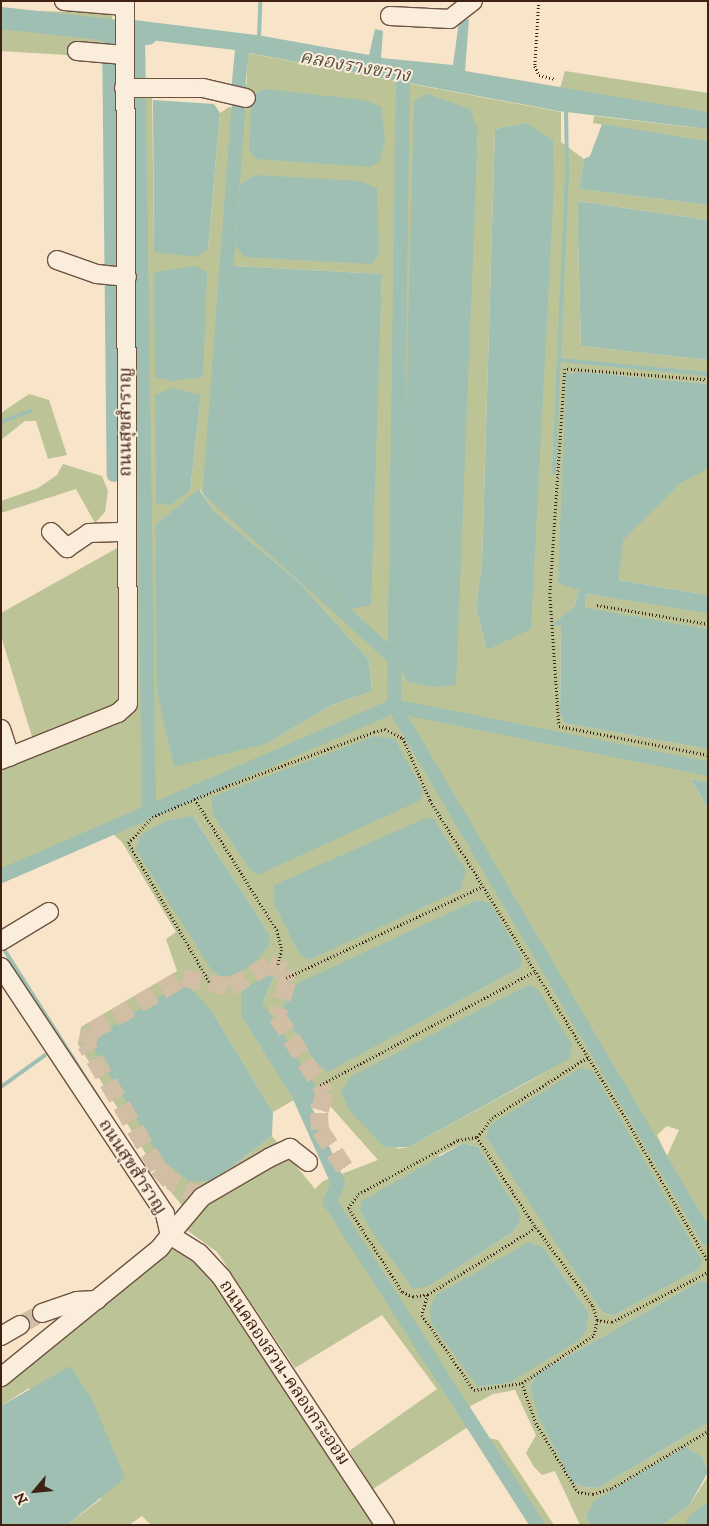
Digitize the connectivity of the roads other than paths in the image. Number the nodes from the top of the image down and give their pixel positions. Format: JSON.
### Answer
{"nodes":[{"id":1,"x":64,"y":1,"type":"edge"},
{"id":2,"x":473,"y":1,"type":"edge"},
{"id":3,"x":125,"y":8,"type":"edge"},
{"id":4,"x":390,"y":16,"type":"dead end"},
{"id":5,"x":77,"y":51,"type":"dead end"},
{"id":6,"x":124,"y":53,"type":"junction"},
{"id":7,"x":124,"y":88,"type":"junction"},
{"id":8,"x":246,"y":98,"type":"dead end"},
{"id":9,"x":57,"y":260,"type":"dead end"},
{"id":10,"x":127,"y":277,"type":"junction"},
{"id":11,"x":51,"y":532,"type":"dead end"},
{"id":12,"x":126,"y":532,"type":"junction"},
{"id":13,"x":1,"y":729,"type":"edge"},
{"id":14,"x":6,"y":759,"type":"edge"},
{"id":15,"x":49,"y":912,"type":"dead end"},
{"id":16,"x":1,"y":941,"type":"edge"},
{"id":17,"x":1,"y":967,"type":"edge"},
{"id":18,"x":308,"y":1162,"type":"dead end"},
{"id":19,"x":170,"y":1235,"type":"junction"},
{"id":20,"x":97,"y":1300,"type":"junction"},
{"id":21,"x":42,"y":1313,"type":"tunnel mouth"},
{"id":22,"x":20,"y":1325,"type":"tunnel mouth"},
{"id":23,"x":1,"y":1336,"type":"edge"},
{"id":24,"x":1,"y":1377,"type":"edge"},
{"id":25,"x":385,"y":1525,"type":"edge"}],
"edges":[{"from":1,"to":3,"type":"street"},
{"from":2,"to":4,"type":"street"},
{"from":3,"to":6,"type":"street","name":"ถนนสุขสำราญ"},
{"from":5,"to":6,"type":"street"},
{"from":6,"to":7,"type":"street","name":"ถนนสุขสำราญ"},
{"from":7,"to":8,"type":"street"},
{"from":7,"to":10,"type":"street","name":"ถนนสุขสำราญ"},
{"from":9,"to":10,"type":"street"},
{"from":10,"to":12,"type":"street","name":"ถนนสุขสำราญ"},
{"from":11,"to":12,"type":"street"},
{"from":12,"to":14,"type":"street","name":"ถนนสุขสำราญ"},
{"from":13,"to":14,"type":"street"},
{"from":15,"to":16,"type":"street"},
{"from":17,"to":19,"type":"street","name":"ถนนสุขสำราญ"},
{"from":18,"to":19,"type":"street"},
{"from":19,"to":20,"type":"street","name":"ถนนสุขสำราญ"},
{"from":19,"to":25,"type":"street","name":"ถนนคลองสวน-คลองกระออม"},
{"from":20,"to":21,"type":"street"},
{"from":20,"to":24,"type":"street","name":"ถนนสุขสำราญ"},
{"from":22,"to":23,"type":"street"}]}
